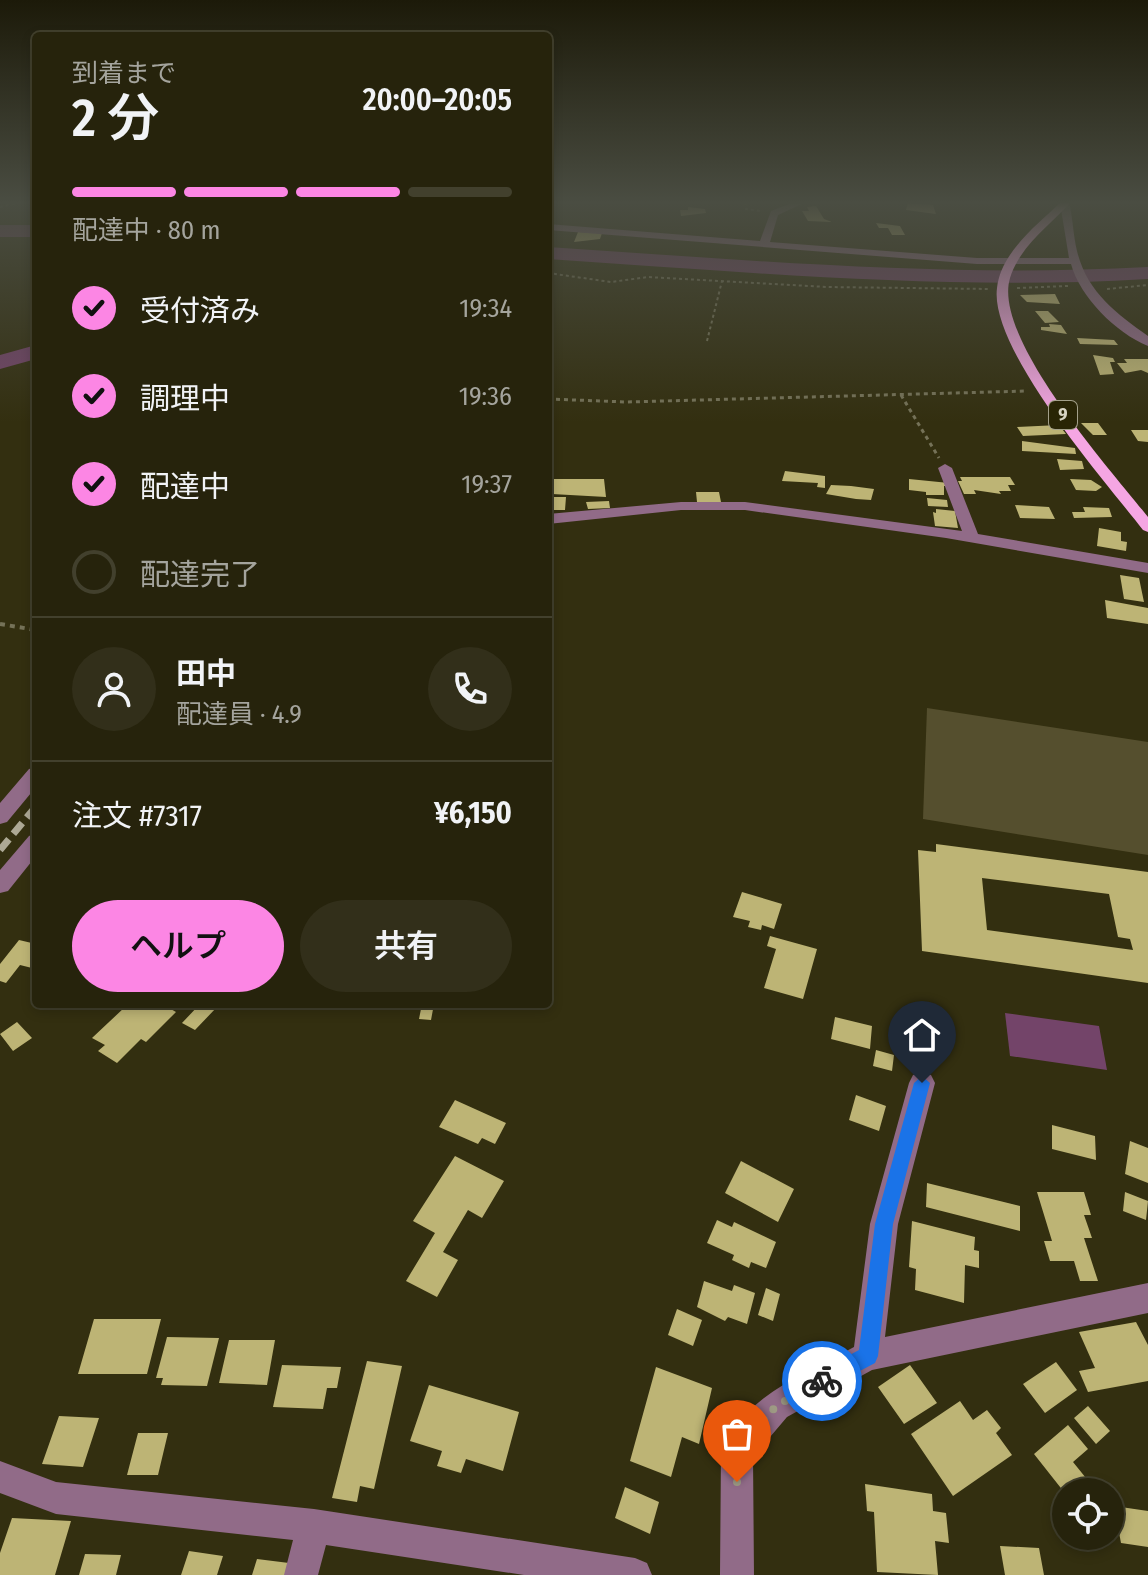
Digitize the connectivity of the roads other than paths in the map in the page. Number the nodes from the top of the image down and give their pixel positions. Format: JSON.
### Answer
{"nodes":[{"id":1,"x":1006,"y":276,"type":"edge"},
{"id":2,"x":1078,"y":276,"type":"edge"},
{"id":3,"x":1148,"y":342,"type":"edge"},
{"id":4,"x":945,"y":468,"type":"road end"},
{"id":5,"x":552,"y":519,"type":"edge"},
{"id":6,"x":1148,"y":527,"type":"edge"},
{"id":7,"x":972,"y":538,"type":"junction"},
{"id":8,"x":1148,"y":568,"type":"edge"},
{"id":9,"x":32,"y":779,"type":"edge"},
{"id":10,"x":0,"y":817,"type":"edge"},
{"id":11,"x":32,"y":846,"type":"edge"},
{"id":12,"x":0,"y":885,"type":"edge"},
{"id":13,"x":922,"y":1083,"type":"dead end"},
{"id":14,"x":1148,"y":1298,"type":"edge"},
{"id":15,"x":868,"y":1356,"type":"junction"},
{"id":16,"x":0,"y":1477,"type":"edge"},
{"id":17,"x":314,"y":1526,"type":"junction"},
{"id":18,"x":301,"y":1575,"type":"edge"},
{"id":19,"x":635,"y":1575,"type":"edge"},
{"id":20,"x":737,"y":1575,"type":"edge"}],
"edges":[{"from":1,"to":6,"type":"main road","number":"9"},
{"from":2,"to":3,"type":"street"},
{"from":4,"to":7,"type":"street"},
{"from":5,"to":7,"type":"street"},
{"from":7,"to":8,"type":"street"},
{"from":9,"to":10,"type":"street"},
{"from":11,"to":12,"type":"street"},
{"from":13,"to":15,"type":"street"},
{"from":14,"to":15,"type":"street"},
{"from":15,"to":20,"type":"street"},
{"from":16,"to":17,"type":"street"},
{"from":17,"to":18,"type":"street"},
{"from":17,"to":19,"type":"street"}]}
